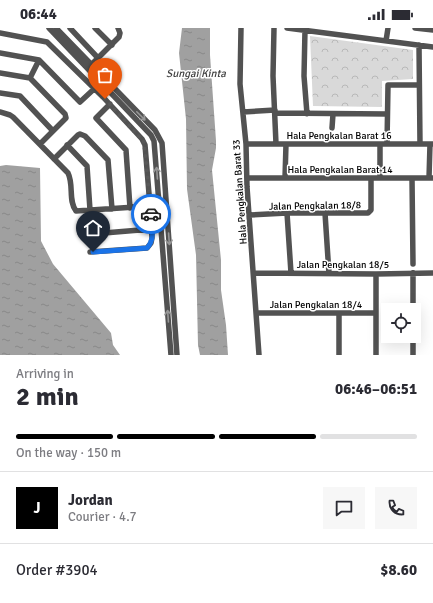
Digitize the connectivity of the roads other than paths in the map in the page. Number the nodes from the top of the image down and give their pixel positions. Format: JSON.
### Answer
{"nodes":[{"id":1,"x":49,"y":28,"type":"edge"},
{"id":2,"x":56,"y":28,"type":"edge"},
{"id":3,"x":70,"y":28,"type":"edge"},
{"id":4,"x":95,"y":28,"type":"edge"},
{"id":5,"x":118,"y":28,"type":"edge"},
{"id":6,"x":241,"y":28,"type":"edge"},
{"id":7,"x":274,"y":28,"type":"edge"},
{"id":8,"x":287,"y":28,"type":"edge"},
{"id":9,"x":388,"y":28,"type":"edge"},
{"id":10,"x":415,"y":28,"type":"edge"},
{"id":11,"x":305,"y":30,"type":"junction"},
{"id":12,"x":433,"y":30,"type":"edge"},
{"id":13,"x":0,"y":34,"type":"edge"},
{"id":14,"x":386,"y":41,"type":"junction"},
{"id":15,"x":112,"y":45,"type":"junction"},
{"id":16,"x":419,"y":45,"type":"junction"},
{"id":17,"x":433,"y":47,"type":"edge"},
{"id":18,"x":0,"y":53,"type":"edge"},
{"id":19,"x":98,"y":58,"type":"junction"},
{"id":20,"x":39,"y":60,"type":"junction"},
{"id":21,"x":91,"y":65,"type":"junction"},
{"id":22,"x":0,"y":73,"type":"edge"},
{"id":23,"x":30,"y":78,"type":"junction"},
{"id":24,"x":419,"y":85,"type":"junction"},
{"id":25,"x":94,"y":89,"type":"junction"},
{"id":26,"x":112,"y":90,"type":"junction"},
{"id":27,"x":0,"y":92,"type":"edge"},
{"id":28,"x":104,"y":98,"type":"junction"},
{"id":29,"x":110,"y":104,"type":"junction"},
{"id":30,"x":0,"y":112,"type":"edge"},
{"id":31,"x":243,"y":112,"type":"junction"},
{"id":32,"x":275,"y":112,"type":"junction"},
{"id":33,"x":307,"y":114,"type":"junction"},
{"id":34,"x":333,"y":114,"type":"junction"},
{"id":35,"x":387,"y":114,"type":"junction"},
{"id":36,"x":332,"y":128,"type":"dead end"},
{"id":37,"x":54,"y":131,"type":"junction"},
{"id":38,"x":40,"y":144,"type":"junction"},
{"id":39,"x":246,"y":144,"type":"junction"},
{"id":40,"x":276,"y":144,"type":"junction"},
{"id":41,"x":286,"y":144,"type":"junction"},
{"id":42,"x":383,"y":144,"type":"junction"},
{"id":43,"x":420,"y":144,"type":"junction"},
{"id":44,"x":431,"y":144,"type":"edge"},
{"id":45,"x":68,"y":145,"type":"junction"},
{"id":46,"x":54,"y":159,"type":"junction"},
{"id":47,"x":247,"y":178,"type":"junction"},
{"id":48,"x":285,"y":178,"type":"junction"},
{"id":49,"x":371,"y":178,"type":"junction"},
{"id":50,"x":380,"y":178,"type":"junction"},
{"id":51,"x":412,"y":178,"type":"junction"},
{"id":52,"x":431,"y":178,"type":"edge"},
{"id":53,"x":150,"y":204,"type":"junction"},
{"id":54,"x":130,"y":208,"type":"junction"},
{"id":55,"x":112,"y":209,"type":"junction"},
{"id":56,"x":90,"y":210,"type":"junction"},
{"id":57,"x":287,"y":213,"type":"junction"},
{"id":58,"x":325,"y":213,"type":"junction"},
{"id":59,"x":249,"y":215,"type":"junction"},
{"id":60,"x":152,"y":229,"type":"junction"},
{"id":61,"x":413,"y":264,"type":"dead end"},
{"id":62,"x":254,"y":273,"type":"junction"},
{"id":63,"x":291,"y":273,"type":"junction"},
{"id":64,"x":413,"y":273,"type":"junction"},
{"id":65,"x":433,"y":273,"type":"edge"},
{"id":66,"x":329,"y":274,"type":"junction"},
{"id":67,"x":376,"y":274,"type":"junction"},
{"id":68,"x":413,"y":303,"type":"edge"},
{"id":69,"x":257,"y":313,"type":"junction"},
{"id":70,"x":338,"y":313,"type":"junction"},
{"id":71,"x":376,"y":313,"type":"junction"},
{"id":72,"x":413,"y":343,"type":"edge"},
{"id":73,"x":171,"y":355,"type":"edge"},
{"id":74,"x":177,"y":355,"type":"edge"},
{"id":75,"x":259,"y":355,"type":"edge"},
{"id":76,"x":339,"y":355,"type":"edge"},
{"id":77,"x":376,"y":355,"type":"edge"},
{"id":78,"x":413,"y":355,"type":"edge"}],
"edges":[{"from":1,"to":26,"type":"street"},
{"from":2,"to":21,"type":"street"},
{"from":3,"to":19,"type":"street"},
{"from":4,"to":15,"type":"street"},
{"from":5,"to":15,"type":"street"},
{"from":6,"to":31,"type":"street","name":"Hala Pengkalan Barat 33"},
{"from":7,"to":32,"type":"street"},
{"from":8,"to":11,"type":"street"},
{"from":9,"to":14,"type":"street"},
{"from":10,"to":12,"type":"street"},
{"from":11,"to":14,"type":"street"},
{"from":11,"to":33,"type":"street"},
{"from":13,"to":25,"type":"street"},
{"from":14,"to":16,"type":"street"},
{"from":15,"to":19,"type":"street"},
{"from":16,"to":17,"type":"street"},
{"from":16,"to":24,"type":"street"},
{"from":18,"to":20,"type":"street"},
{"from":19,"to":21,"type":"street"},
{"from":20,"to":23,"type":"street"},
{"from":20,"to":25,"type":"street"},
{"from":21,"to":26,"type":"street"},
{"from":22,"to":23,"type":"street"},
{"from":23,"to":37,"type":"street"},
{"from":24,"to":35,"type":"street"},
{"from":24,"to":43,"type":"street"},
{"from":25,"to":28,"type":"street"},
{"from":26,"to":28,"type":"street"},
{"from":73,"to":26,"type":"street","one_way":true},
{"from":26,"to":74,"type":"street","one_way":true},
{"from":27,"to":37,"type":"street"},
{"from":28,"to":29,"type":"street"},
{"from":29,"to":53,"type":"street"},
{"from":29,"to":54,"type":"street"},
{"from":30,"to":38,"type":"street"},
{"from":31,"to":32,"type":"street"},
{"from":31,"to":39,"type":"street","name":"Hala Pengkalan Barat 33"},
{"from":32,"to":33,"type":"street"},
{"from":32,"to":40,"type":"street"},
{"from":33,"to":34,"type":"street"},
{"from":34,"to":35,"type":"street"},
{"from":34,"to":36,"type":"street"},
{"from":35,"to":42,"type":"street"},
{"from":37,"to":38,"type":"street"},
{"from":38,"to":46,"type":"street"},
{"from":39,"to":40,"type":"street","name":"Hala Pengkalan Barat 16"},
{"from":39,"to":47,"type":"street","name":"Hala Pengkalan Barat 33"},
{"from":40,"to":41,"type":"street","name":"Hala Pengkalan Barat 16"},
{"from":41,"to":42,"type":"street","name":"Hala Pengkalan Barat 16"},
{"from":41,"to":48,"type":"street"},
{"from":42,"to":43,"type":"street","name":"Hala Pengkalan Barat 16"},
{"from":42,"to":50,"type":"street"},
{"from":43,"to":44,"type":"street","name":"Hala Pengkalan Barat 16"},
{"from":44,"to":52,"type":"street"},
{"from":45,"to":46,"type":"street"},
{"from":45,"to":55,"type":"street"},
{"from":45,"to":56,"type":"street"},
{"from":46,"to":56,"type":"street"},
{"from":47,"to":48,"type":"street","name":"Hala Pengkalan Barat 14"},
{"from":47,"to":59,"type":"street","name":"Hala Pengkalan Barat 33"},
{"from":48,"to":49,"type":"street","name":"Hala Pengkalan Barat 14"},
{"from":49,"to":50,"type":"street","name":"Hala Pengkalan Barat 14"},
{"from":49,"to":58,"type":"street","name":"Jalan Pengkalan 18/8"},
{"from":50,"to":51,"type":"street","name":"Hala Pengkalan Barat 14"},
{"from":51,"to":52,"type":"street","name":"Hala Pengkalan Barat 14"},
{"from":51,"to":61,"type":"street"},
{"from":53,"to":54,"type":"street"},
{"from":53,"to":60,"type":"street"},
{"from":54,"to":55,"type":"street"},
{"from":55,"to":56,"type":"street"},
{"from":57,"to":58,"type":"street","name":"Jalan Pengkalan 18/8"},
{"from":57,"to":59,"type":"street","name":"Jalan Pengkalan 18/8"},
{"from":57,"to":63,"type":"street"},
{"from":58,"to":66,"type":"street"},
{"from":59,"to":62,"type":"street","name":"Hala Pengkalan Barat 33"},
{"from":60,"to":60,"type":"street"},
{"from":62,"to":63,"type":"street","name":"Jalan Pengkalan 18/5"},
{"from":62,"to":69,"type":"street","name":"Hala Pengkalan Barat 33"},
{"from":63,"to":66,"type":"street","name":"Jalan Pengkalan 18/5"},
{"from":64,"to":65,"type":"street","name":"Jalan Pengkalan 18/5"},
{"from":64,"to":67,"type":"street","name":"Jalan Pengkalan 18/5"},
{"from":64,"to":68,"type":"street"},
{"from":66,"to":67,"type":"street","name":"Jalan Pengkalan 18/5"},
{"from":67,"to":71,"type":"street"},
{"from":69,"to":70,"type":"street","name":"Jalan Pengkalan 18/4"},
{"from":69,"to":75,"type":"street","name":"Hala Pengkalan Barat 33"},
{"from":70,"to":71,"type":"street","name":"Jalan Pengkalan 18/4"},
{"from":70,"to":76,"type":"street"},
{"from":71,"to":77,"type":"street"},
{"from":72,"to":78,"type":"street"}]}
